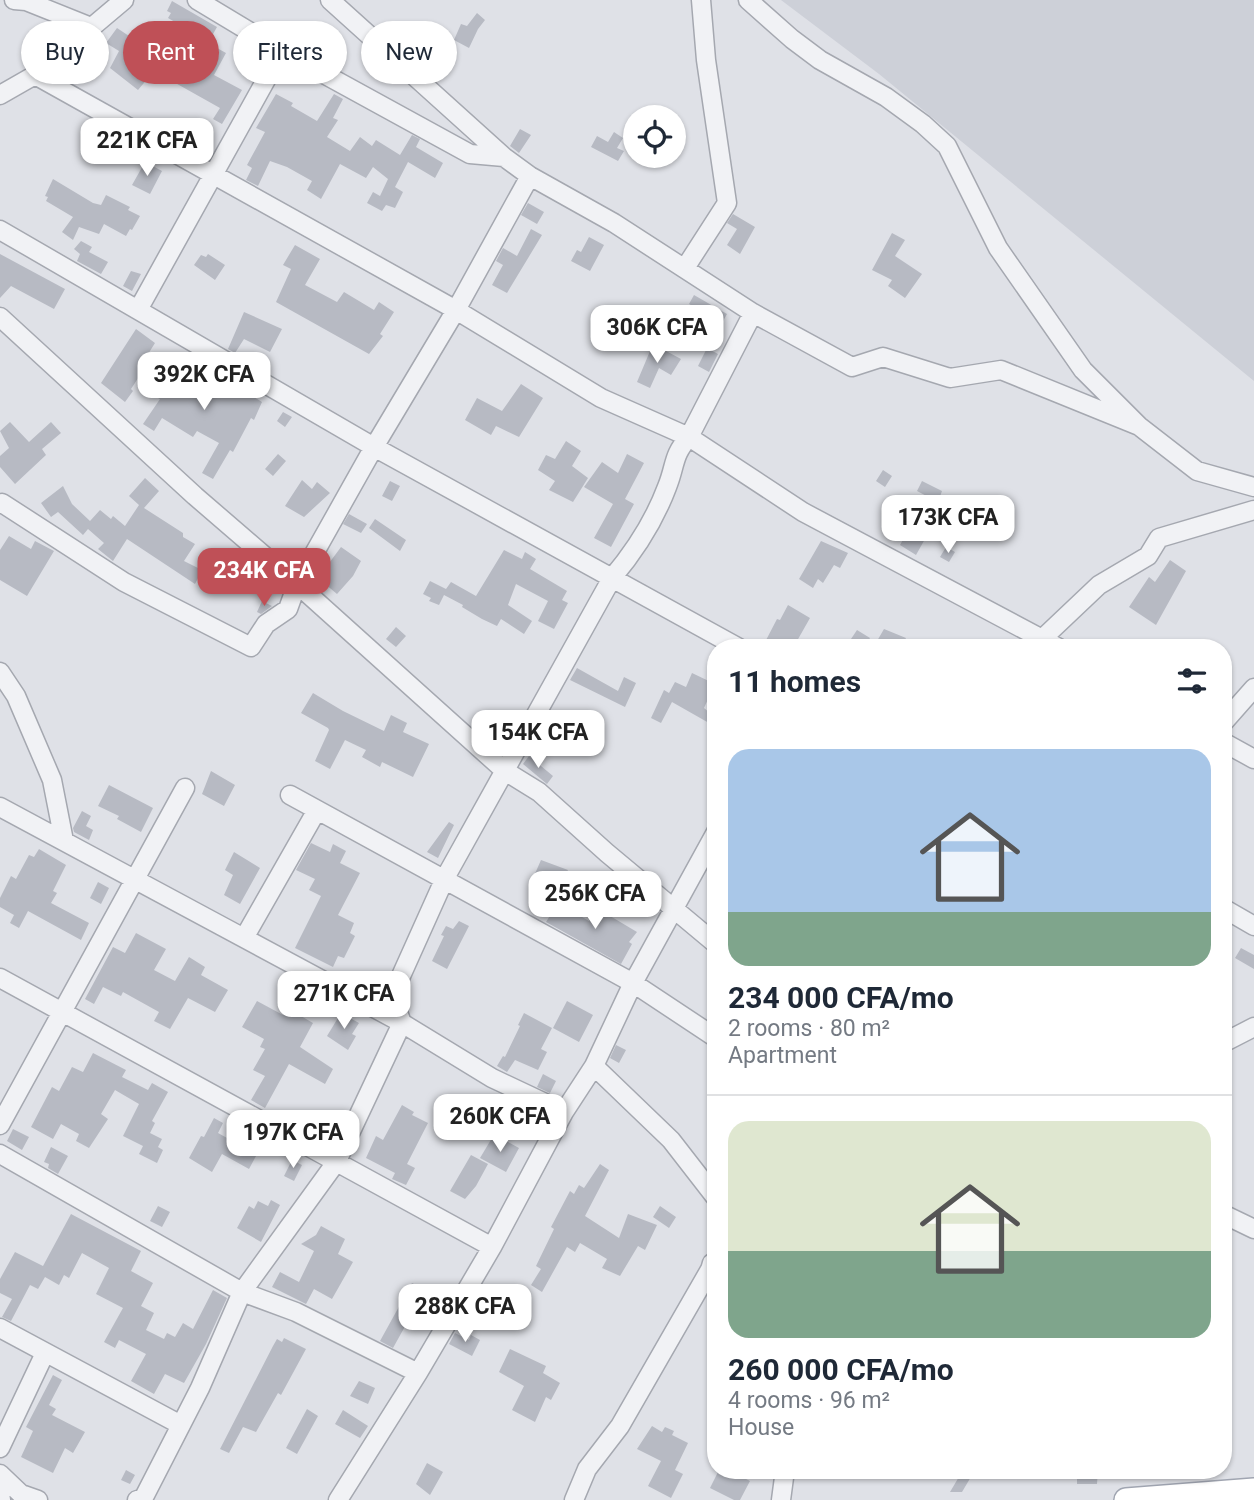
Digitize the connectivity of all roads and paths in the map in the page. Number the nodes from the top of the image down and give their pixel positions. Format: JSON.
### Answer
{"nodes":[{"id":1,"x":14,"y":0,"type":"edge"},
{"id":2,"x":124,"y":0,"type":"edge"},
{"id":3,"x":197,"y":0,"type":"edge"},
{"id":4,"x":330,"y":0,"type":"edge"},
{"id":5,"x":701,"y":0,"type":"edge"},
{"id":6,"x":748,"y":0,"type":"edge"},
{"id":7,"x":76,"y":21,"type":"edge"},
{"id":8,"x":98,"y":21,"type":"edge"},
{"id":9,"x":233,"y":22,"type":"edge"},
{"id":10,"x":21,"y":83,"type":"edge"},
{"id":11,"x":51,"y":84,"type":"edge"},
{"id":12,"x":263,"y":84,"type":"edge"},
{"id":13,"x":342,"y":84,"type":"edge"},
{"id":14,"x":0,"y":95,"type":"edge"},
{"id":15,"x":504,"y":157,"type":"junction"},
{"id":16,"x":212,"y":174,"type":"junction"},
{"id":17,"x":530,"y":176,"type":"junction"},
{"id":18,"x":0,"y":230,"type":"edge"},
{"id":19,"x":685,"y":268,"type":"junction"},
{"id":20,"x":138,"y":310,"type":"junction"},
{"id":21,"x":456,"y":310,"type":"junction"},
{"id":22,"x":753,"y":313,"type":"junction"},
{"id":23,"x":0,"y":317,"type":"edge"},
{"id":24,"x":1139,"y":426,"type":"junction"},
{"id":25,"x":689,"y":437,"type":"junction"},
{"id":26,"x":374,"y":447,"type":"junction"},
{"id":27,"x":1254,"y":487,"type":"edge"},
{"id":28,"x":0,"y":505,"type":"edge"},
{"id":29,"x":1254,"y":510,"type":"edge"},
{"id":30,"x":612,"y":578,"type":"junction"},
{"id":31,"x":297,"y":584,"type":"junction"},
{"id":32,"x":723,"y":639,"type":"edge"},
{"id":33,"x":1035,"y":639,"type":"edge"},
{"id":34,"x":1046,"y":639,"type":"edge"},
{"id":35,"x":0,"y":672,"type":"edge"},
{"id":36,"x":1254,"y":688,"type":"edge"},
{"id":37,"x":1232,"y":713,"type":"edge"},
{"id":38,"x":1232,"y":747,"type":"edge"},
{"id":39,"x":1254,"y":759,"type":"edge"},
{"id":40,"x":505,"y":771,"type":"junction"},
{"id":41,"x":185,"y":788,"type":"dead end"},
{"id":42,"x":290,"y":795,"type":"dead end"},
{"id":43,"x":0,"y":807,"type":"edge"},
{"id":44,"x":317,"y":810,"type":"junction"},
{"id":45,"x":64,"y":841,"type":"junction"},
{"id":46,"x":707,"y":849,"type":"edge"},
{"id":47,"x":445,"y":878,"type":"junction"},
{"id":48,"x":134,"y":880,"type":"junction"},
{"id":49,"x":674,"y":911,"type":"junction"},
{"id":50,"x":1232,"y":913,"type":"edge"},
{"id":51,"x":1254,"y":926,"type":"edge"},
{"id":52,"x":707,"y":937,"type":"edge"},
{"id":53,"x":244,"y":938,"type":"junction"},
{"id":54,"x":0,"y":978,"type":"edge"},
{"id":55,"x":633,"y":983,"type":"junction"},
{"id":56,"x":60,"y":1013,"type":"junction"},
{"id":57,"x":402,"y":1023,"type":"junction"},
{"id":58,"x":1254,"y":1027,"type":"edge"},
{"id":59,"x":707,"y":1032,"type":"edge"},
{"id":60,"x":1232,"y":1038,"type":"edge"},
{"id":61,"x":594,"y":1066,"type":"junction"},
{"id":62,"x":565,"y":1112,"type":"junction"},
{"id":63,"x":0,"y":1125,"type":"edge"},
{"id":64,"x":0,"y":1154,"type":"edge"},
{"id":65,"x":337,"y":1161,"type":"junction"},
{"id":66,"x":707,"y":1185,"type":"edge"},
{"id":67,"x":1232,"y":1218,"type":"edge"},
{"id":68,"x":1254,"y":1229,"type":"edge"},
{"id":69,"x":492,"y":1247,"type":"junction"},
{"id":70,"x":707,"y":1273,"type":"edge"},
{"id":71,"x":242,"y":1292,"type":"junction"},
{"id":72,"x":0,"y":1328,"type":"edge"},
{"id":73,"x":44,"y":1353,"type":"junction"},
{"id":74,"x":418,"y":1373,"type":"junction"},
{"id":75,"x":179,"y":1424,"type":"junction"},
{"id":76,"x":0,"y":1448,"type":"edge"},
{"id":77,"x":0,"y":1474,"type":"edge"},
{"id":78,"x":784,"y":1479,"type":"edge"},
{"id":79,"x":1254,"y":1490,"type":"edge"},
{"id":80,"x":0,"y":1494,"type":"edge"},
{"id":81,"x":141,"y":1499,"type":"edge"},
{"id":82,"x":1,"y":1500,"type":"edge"},
{"id":83,"x":38,"y":1500,"type":"edge"},
{"id":84,"x":338,"y":1500,"type":"edge"},
{"id":85,"x":574,"y":1500,"type":"edge"},
{"id":86,"x":781,"y":1500,"type":"edge"},
{"id":87,"x":1126,"y":1500,"type":"edge"}],
"edges":[{"from":1,"to":7,"type":"street"},
{"from":2,"to":8,"type":"street"},
{"from":3,"to":9,"type":"street"},
{"from":4,"to":15,"type":"street"},
{"from":5,"to":19,"type":"street"},
{"from":6,"to":24,"type":"street"},
{"from":10,"to":14,"type":"street"},
{"from":11,"to":16,"type":"street"},
{"from":12,"to":16,"type":"street"},
{"from":13,"to":15,"type":"street"},
{"from":15,"to":17,"type":"street"},
{"from":16,"to":20,"type":"street"},
{"from":16,"to":21,"type":"street"},
{"from":17,"to":19,"type":"street"},
{"from":17,"to":21,"type":"street"},
{"from":18,"to":20,"type":"street"},
{"from":19,"to":22,"type":"street"},
{"from":20,"to":26,"type":"street"},
{"from":21,"to":25,"type":"street"},
{"from":21,"to":26,"type":"street"},
{"from":22,"to":24,"type":"street"},
{"from":22,"to":25,"type":"street"},
{"from":23,"to":31,"type":"street"},
{"from":24,"to":27,"type":"street"},
{"from":25,"to":30,"type":"street"},
{"from":25,"to":33,"type":"street"},
{"from":26,"to":30,"type":"street"},
{"from":26,"to":31,"type":"street"},
{"from":28,"to":31,"type":"street"},
{"from":29,"to":34,"type":"street"},
{"from":30,"to":32,"type":"street"},
{"from":30,"to":40,"type":"street"},
{"from":31,"to":40,"type":"street"},
{"from":35,"to":45,"type":"street"},
{"from":36,"to":37,"type":"street"},
{"from":38,"to":39,"type":"street"},
{"from":40,"to":47,"type":"street"},
{"from":40,"to":49,"type":"street"},
{"from":41,"to":48,"type":"street"},
{"from":42,"to":44,"type":"street"},
{"from":43,"to":45,"type":"street"},
{"from":44,"to":47,"type":"street"},
{"from":44,"to":53,"type":"street"},
{"from":45,"to":48,"type":"street"},
{"from":46,"to":49,"type":"street"},
{"from":47,"to":55,"type":"street"},
{"from":47,"to":57,"type":"street"},
{"from":48,"to":53,"type":"street"},
{"from":48,"to":56,"type":"street"},
{"from":49,"to":52,"type":"street"},
{"from":49,"to":55,"type":"street"},
{"from":50,"to":51,"type":"street"},
{"from":53,"to":57,"type":"street"},
{"from":54,"to":56,"type":"street"},
{"from":55,"to":59,"type":"street"},
{"from":55,"to":61,"type":"street"},
{"from":56,"to":63,"type":"street"},
{"from":56,"to":65,"type":"street"},
{"from":57,"to":62,"type":"street"},
{"from":57,"to":65,"type":"street"},
{"from":58,"to":60,"type":"street"},
{"from":61,"to":62,"type":"street"},
{"from":61,"to":66,"type":"street"},
{"from":62,"to":69,"type":"street"},
{"from":64,"to":71,"type":"street"},
{"from":65,"to":69,"type":"street"},
{"from":65,"to":71,"type":"street"},
{"from":67,"to":68,"type":"street"},
{"from":69,"to":74,"type":"street"},
{"from":70,"to":85,"type":"street"},
{"from":71,"to":74,"type":"street"},
{"from":71,"to":75,"type":"street"},
{"from":72,"to":73,"type":"street"},
{"from":73,"to":75,"type":"street"},
{"from":73,"to":76,"type":"street"},
{"from":74,"to":84,"type":"street"},
{"from":75,"to":81,"type":"street"},
{"from":77,"to":83,"type":"street"},
{"from":78,"to":86,"type":"street"},
{"from":79,"to":87,"type":"main road"},
{"from":80,"to":82,"type":"street"}]}
